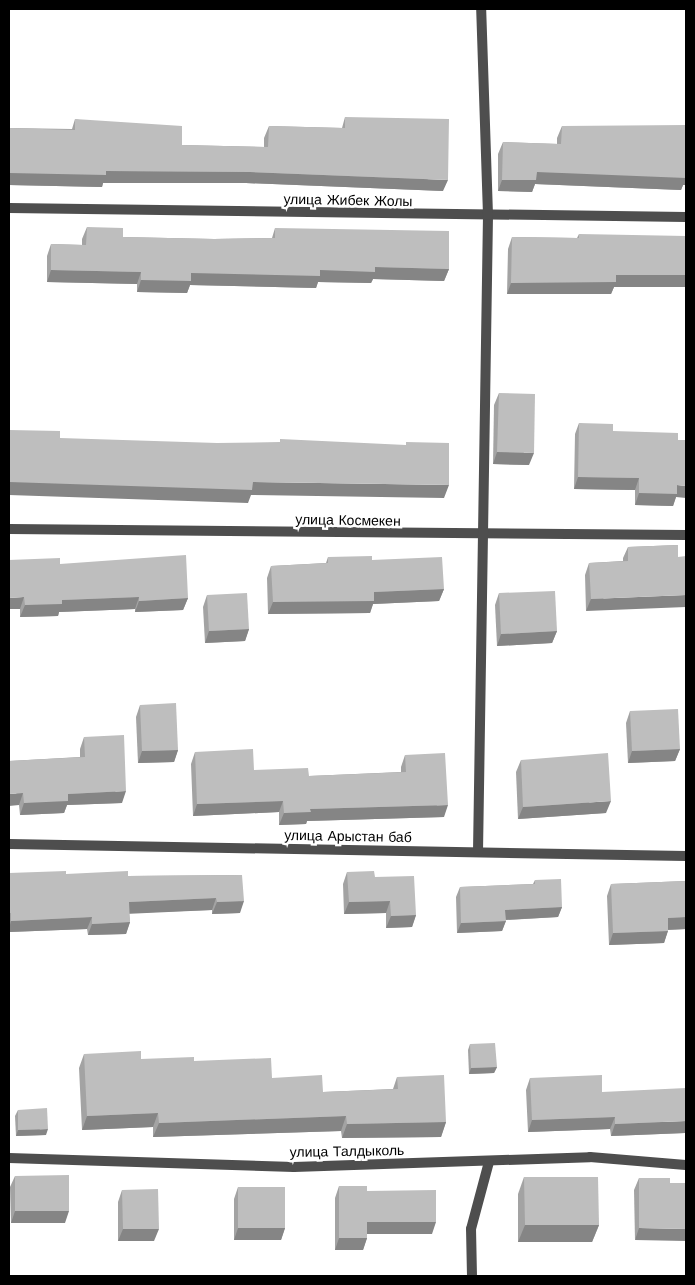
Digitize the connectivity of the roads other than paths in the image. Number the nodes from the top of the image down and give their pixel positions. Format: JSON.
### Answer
{"nodes":[{"id":1,"x":481,"y":9,"type":"edge"},
{"id":2,"x":9,"y":208,"type":"edge"},
{"id":3,"x":488,"y":215,"type":"junction"},
{"id":4,"x":686,"y":217,"type":"edge"},
{"id":5,"x":9,"y":529,"type":"edge"},
{"id":6,"x":484,"y":535,"type":"junction"},
{"id":7,"x":686,"y":536,"type":"edge"},
{"id":8,"x":9,"y":844,"type":"edge"},
{"id":9,"x":478,"y":852,"type":"junction"},
{"id":10,"x":686,"y":856,"type":"edge"},
{"id":11,"x":9,"y":1158,"type":"edge"},
{"id":12,"x":489,"y":1162,"type":"junction"},
{"id":13,"x":686,"y":1165,"type":"edge"},
{"id":14,"x":472,"y":1276,"type":"edge"}],
"edges":[{"from":1,"to":3,"type":"street"},
{"from":2,"to":3,"type":"street","name":"улица Жибек Жолы"},
{"from":3,"to":4,"type":"street","name":"улица Жибек Жолы"},
{"from":3,"to":6,"type":"street"},
{"from":5,"to":6,"type":"street","name":"улица Космекен"},
{"from":6,"to":7,"type":"street","name":"улица Космекен"},
{"from":6,"to":9,"type":"street"},
{"from":8,"to":9,"type":"street","name":"улица Арыстан баб"},
{"from":9,"to":10,"type":"street","name":"улица Арыстан баб"},
{"from":11,"to":12,"type":"street","name":"улица Талдыколь"},
{"from":12,"to":13,"type":"street","name":"улица Талдыколь"},
{"from":12,"to":14,"type":"street"}]}
